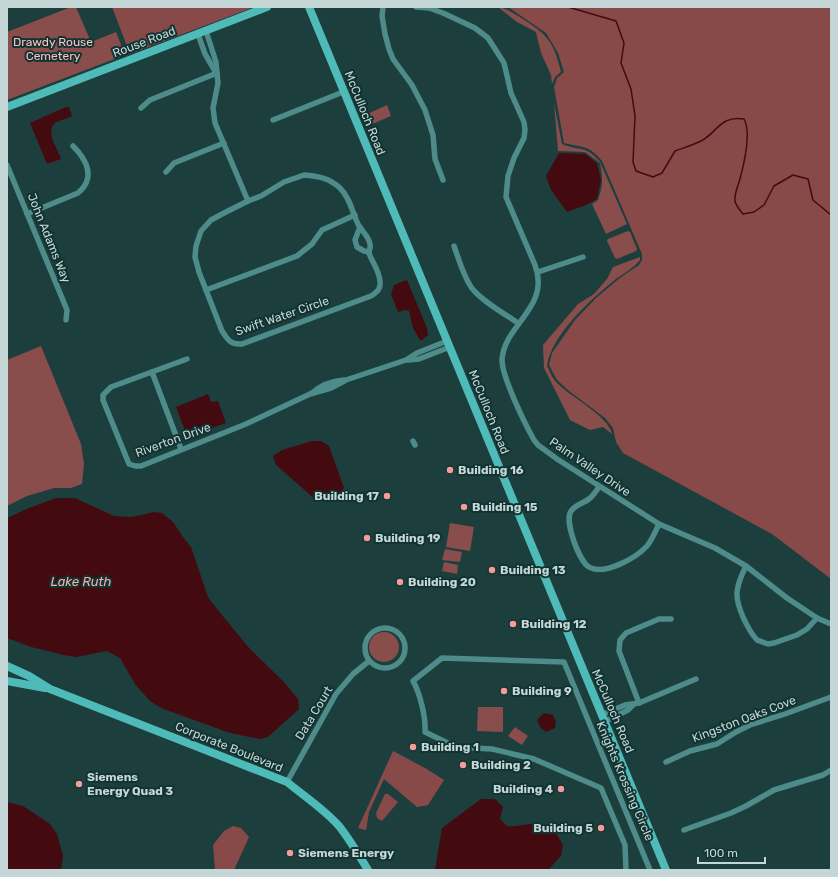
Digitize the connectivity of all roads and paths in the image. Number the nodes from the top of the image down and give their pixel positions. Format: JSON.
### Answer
{"nodes":[{"id":1,"x":267,"y":7,"type":"edge"},
{"id":2,"x":309,"y":7,"type":"edge"},
{"id":3,"x":383,"y":7,"type":"edge"},
{"id":4,"x":416,"y":7,"type":"edge"},
{"id":5,"x":202,"y":33,"type":"junction"},
{"id":6,"x":216,"y":73,"type":"junction"},
{"id":7,"x":343,"y":92,"type":"junction"},
{"id":8,"x":7,"y":107,"type":"edge"},
{"id":9,"x":141,"y":108,"type":"dead end"},
{"id":10,"x":273,"y":120,"type":"dead end"},
{"id":11,"x":224,"y":143,"type":"junction"},
{"id":12,"x":73,"y":146,"type":"dead end"},
{"id":13,"x":7,"y":165,"type":"edge"},
{"id":14,"x":166,"y":172,"type":"dead end"},
{"id":15,"x":443,"y":180,"type":"dead end"},
{"id":16,"x":248,"y":201,"type":"junction"},
{"id":17,"x":27,"y":214,"type":"junction"},
{"id":18,"x":355,"y":215,"type":"junction"},
{"id":19,"x":360,"y":227,"type":"junction"},
{"id":20,"x":454,"y":246,"type":"dead end"},
{"id":21,"x":369,"y":252,"type":"junction"},
{"id":22,"x":583,"y":257,"type":"dead end"},
{"id":23,"x":538,"y":272,"type":"junction"},
{"id":24,"x":206,"y":290,"type":"junction"},
{"id":25,"x":66,"y":320,"type":"dead end"},
{"id":26,"x":518,"y":323,"type":"junction"},
{"id":27,"x":448,"y":344,"type":"junction"},
{"id":28,"x":187,"y":359,"type":"dead end"},
{"id":29,"x":152,"y":372,"type":"junction"},
{"id":30,"x":181,"y":449,"type":"junction"},
{"id":31,"x":599,"y":488,"type":"junction"},
{"id":32,"x":659,"y":524,"type":"junction"},
{"id":33,"x":746,"y":566,"type":"junction"},
{"id":34,"x":816,"y":618,"type":"junction"},
{"id":35,"x":671,"y":619,"type":"dead end"},
{"id":36,"x":831,"y":624,"type":"edge"},
{"id":37,"x":370,"y":661,"type":"junction"},
{"id":38,"x":7,"y":666,"type":"edge"},
{"id":39,"x":696,"y":679,"type":"dead end"},
{"id":40,"x":7,"y":681,"type":"edge"},
{"id":41,"x":50,"y":689,"type":"junction"},
{"id":42,"x":831,"y":697,"type":"edge"},
{"id":43,"x":637,"y":703,"type":"junction"},
{"id":44,"x":602,"y":718,"type":"junction"},
{"id":45,"x":666,"y":762,"type":"dead end"},
{"id":46,"x":831,"y":770,"type":"edge"},
{"id":47,"x":287,"y":782,"type":"junction"},
{"id":48,"x":684,"y":830,"type":"dead end"},
{"id":49,"x":368,"y":870,"type":"edge"},
{"id":50,"x":626,"y":870,"type":"edge"},
{"id":51,"x":650,"y":870,"type":"edge"},
{"id":52,"x":666,"y":870,"type":"edge"}],
"edges":[{"from":1,"to":5,"type":"street","name":"Rouse Road"},
{"from":2,"to":7,"type":"street","name":"McCulloch Road"},
{"from":3,"to":15,"type":"street"},
{"from":4,"to":23,"type":"street","name":"Palm Valley Drive"},
{"from":5,"to":6,"type":"street"},
{"from":5,"to":8,"type":"street","name":"Rouse Road"},
{"from":6,"to":9,"type":"street"},
{"from":6,"to":11,"type":"street"},
{"from":7,"to":10,"type":"street"},
{"from":7,"to":27,"type":"street","name":"McCulloch Road"},
{"from":11,"to":14,"type":"street"},
{"from":11,"to":16,"type":"street"},
{"from":12,"to":17,"type":"street"},
{"from":13,"to":17,"type":"street","name":"John Adams Way"},
{"from":16,"to":18,"type":"street","name":"Swift Water Circle"},
{"from":16,"to":24,"type":"street","name":"Swift Water Circle"},
{"from":17,"to":25,"type":"street","name":"John Adams Way"},
{"from":18,"to":19,"type":"street","name":"Swift Water Circle"},
{"from":18,"to":24,"type":"street"},
{"from":19,"to":21,"type":"street","name":"Swift Water Circle"},
{"from":19,"to":21,"type":"street","name":"Swift Water Circle"},
{"from":20,"to":26,"type":"street"},
{"from":21,"to":24,"type":"street","name":"Swift Water Circle"},
{"from":22,"to":23,"type":"street"},
{"from":23,"to":26,"type":"street","name":"Palm Valley Drive"},
{"from":26,"to":31,"type":"street","name":"Palm Valley Drive"},
{"from":27,"to":30,"type":"street","name":"Riverton Drive"},
{"from":27,"to":44,"type":"street","name":"McCulloch Road"},
{"from":28,"to":29,"type":"street","name":"Riverton Drive"},
{"from":29,"to":30,"type":"street"},
{"from":29,"to":30,"type":"street","name":"Riverton Drive"},
{"from":31,"to":32,"type":"street","name":"Palm Valley Drive"},
{"from":31,"to":32,"type":"street"},
{"from":32,"to":33,"type":"street","name":"Palm Valley Drive"},
{"from":33,"to":34,"type":"street","name":"Palm Valley Drive"},
{"from":33,"to":34,"type":"street"},
{"from":34,"to":36,"type":"street","name":"Palm Valley Drive"},
{"from":35,"to":43,"type":"street"},
{"from":37,"to":37,"type":"street"},
{"from":37,"to":47,"type":"street","name":"Data Court"},
{"from":38,"to":41,"type":"street","name":"Corporate Boulevard"},
{"from":39,"to":43,"type":"street"},
{"from":40,"to":41,"type":"street","name":"Corporate Boulevard"},
{"from":41,"to":47,"type":"street","name":"Corporate Boulevard"},
{"from":42,"to":45,"type":"street","name":"Kingston Oaks Cove"},
{"from":43,"to":44,"type":"street"},
{"from":44,"to":52,"type":"street","name":"McCulloch Road"},
{"from":46,"to":48,"type":"street"},
{"from":47,"to":49,"type":"street","name":"Corporate Boulevard"},
{"from":50,"to":51,"type":"street","name":"Knights Krossing Circle"}]}
